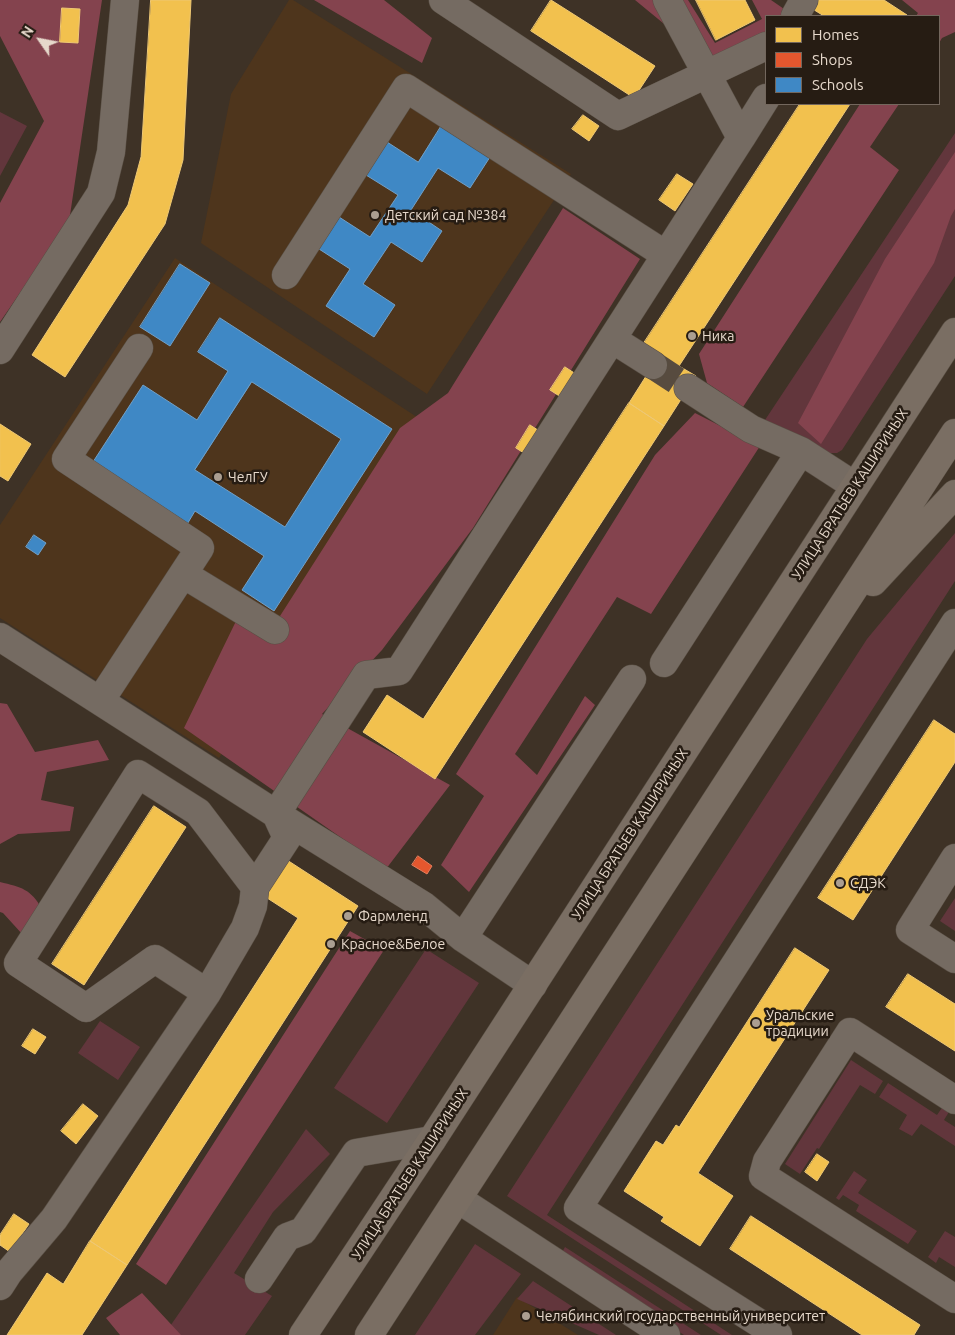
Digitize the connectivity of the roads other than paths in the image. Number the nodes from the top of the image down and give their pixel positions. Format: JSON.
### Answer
{"nodes":[{"id":1,"x":125,"y":0,"type":"edge"},
{"id":2,"x":443,"y":0,"type":"edge"},
{"id":3,"x":667,"y":0,"type":"edge"},
{"id":4,"x":804,"y":0,"type":"edge"},
{"id":5,"x":796,"y":15,"type":"edge"},
{"id":6,"x":765,"y":46,"type":"edge"},
{"id":7,"x":707,"y":74,"type":"junction"},
{"id":8,"x":765,"y":100,"type":"edge"},
{"id":9,"x":741,"y":138,"type":"junction"},
{"id":10,"x":666,"y":255,"type":"junction"},
{"id":11,"x":286,"y":275,"type":"dead end"},
{"id":12,"x":955,"y":332,"type":"edge"},
{"id":13,"x":612,"y":339,"type":"junction"},
{"id":14,"x":139,"y":348,"type":"dead end"},
{"id":15,"x":0,"y":350,"type":"edge"},
{"id":16,"x":653,"y":365,"type":"tunnel mouth"},
{"id":17,"x":688,"y":388,"type":"tunnel mouth"},
{"id":18,"x":955,"y":433,"type":"edge"},
{"id":19,"x":801,"y":451,"type":"junction"},
{"id":20,"x":855,"y":486,"type":"junction"},
{"id":21,"x":955,"y":494,"type":"edge"},
{"id":22,"x":183,"y":574,"type":"junction"},
{"id":23,"x":955,"y":623,"type":"edge"},
{"id":24,"x":275,"y":630,"type":"dead end"},
{"id":25,"x":823,"y":636,"type":"junction"},
{"id":26,"x":0,"y":637,"type":"edge"},
{"id":27,"x":664,"y":663,"type":"dead end"},
{"id":28,"x":632,"y":679,"type":"dead end"},
{"id":29,"x":100,"y":702,"type":"junction"},
{"id":30,"x":276,"y":814,"type":"junction"},
{"id":31,"x":955,"y":858,"type":"edge"},
{"id":32,"x":255,"y":887,"type":"junction"},
{"id":33,"x":463,"y":938,"type":"junction"},
{"id":34,"x":955,"y":959,"type":"edge"},
{"id":35,"x":532,"y":985,"type":"junction"},
{"id":36,"x":207,"y":993,"type":"junction"},
{"id":37,"x":955,"y":1100,"type":"edge"},
{"id":38,"x":432,"y":1140,"type":"junction"},
{"id":39,"x":458,"y":1199,"type":"junction"},
{"id":40,"x":259,"y":1279,"type":"dead end"},
{"id":41,"x":0,"y":1286,"type":"edge"},
{"id":42,"x":955,"y":1299,"type":"edge"},
{"id":43,"x":303,"y":1335,"type":"edge"},
{"id":44,"x":369,"y":1335,"type":"edge"},
{"id":45,"x":666,"y":1335,"type":"edge"},
{"id":46,"x":778,"y":1335,"type":"edge"}],
"edges":[{"from":1,"to":15,"type":"street"},
{"from":2,"to":7,"type":"street"},
{"from":3,"to":7,"type":"street"},
{"from":4,"to":5,"type":"street"},
{"from":6,"to":7,"type":"street"},
{"from":7,"to":9,"type":"street"},
{"from":8,"to":9,"type":"street"},
{"from":9,"to":10,"type":"street"},
{"from":10,"to":11,"type":"street"},
{"from":10,"to":13,"type":"street"},
{"from":12,"to":20,"type":"main road","name":"УЛИЦА БРАТЬЕВ КАШИРИНЫХ"},
{"from":13,"to":16,"type":"street"},
{"from":13,"to":30,"type":"street"},
{"from":14,"to":22,"type":"street"},
{"from":17,"to":19,"type":"street"},
{"from":18,"to":25,"type":"main road"},
{"from":19,"to":20,"type":"street"},
{"from":19,"to":27,"type":"street"},
{"from":20,"to":35,"type":"main road","name":"УЛИЦА БРАТЬЕВ КАШИРИНЫХ"},
{"from":21,"to":25,"type":"main road"},
{"from":22,"to":24,"type":"street"},
{"from":22,"to":29,"type":"street"},
{"from":23,"to":46,"type":"street"},
{"from":25,"to":39,"type":"main road"},
{"from":26,"to":29,"type":"street"},
{"from":28,"to":33,"type":"street"},
{"from":29,"to":30,"type":"street"},
{"from":30,"to":32,"type":"street"},
{"from":30,"to":33,"type":"street"},
{"from":31,"to":34,"type":"street"},
{"from":32,"to":36,"type":"street"},
{"from":32,"to":36,"type":"street"},
{"from":33,"to":35,"type":"street"},
{"from":35,"to":38,"type":"main road","name":"УЛИЦА БРАТЬЕВ КАШИРИНЫХ"},
{"from":36,"to":41,"type":"street"},
{"from":37,"to":42,"type":"street"},
{"from":38,"to":40,"type":"street"},
{"from":38,"to":43,"type":"main road","name":"УЛИЦА БРАТЬЕВ КАШИРИНЫХ"},
{"from":39,"to":44,"type":"main road"},
{"from":39,"to":45,"type":"street"}]}
